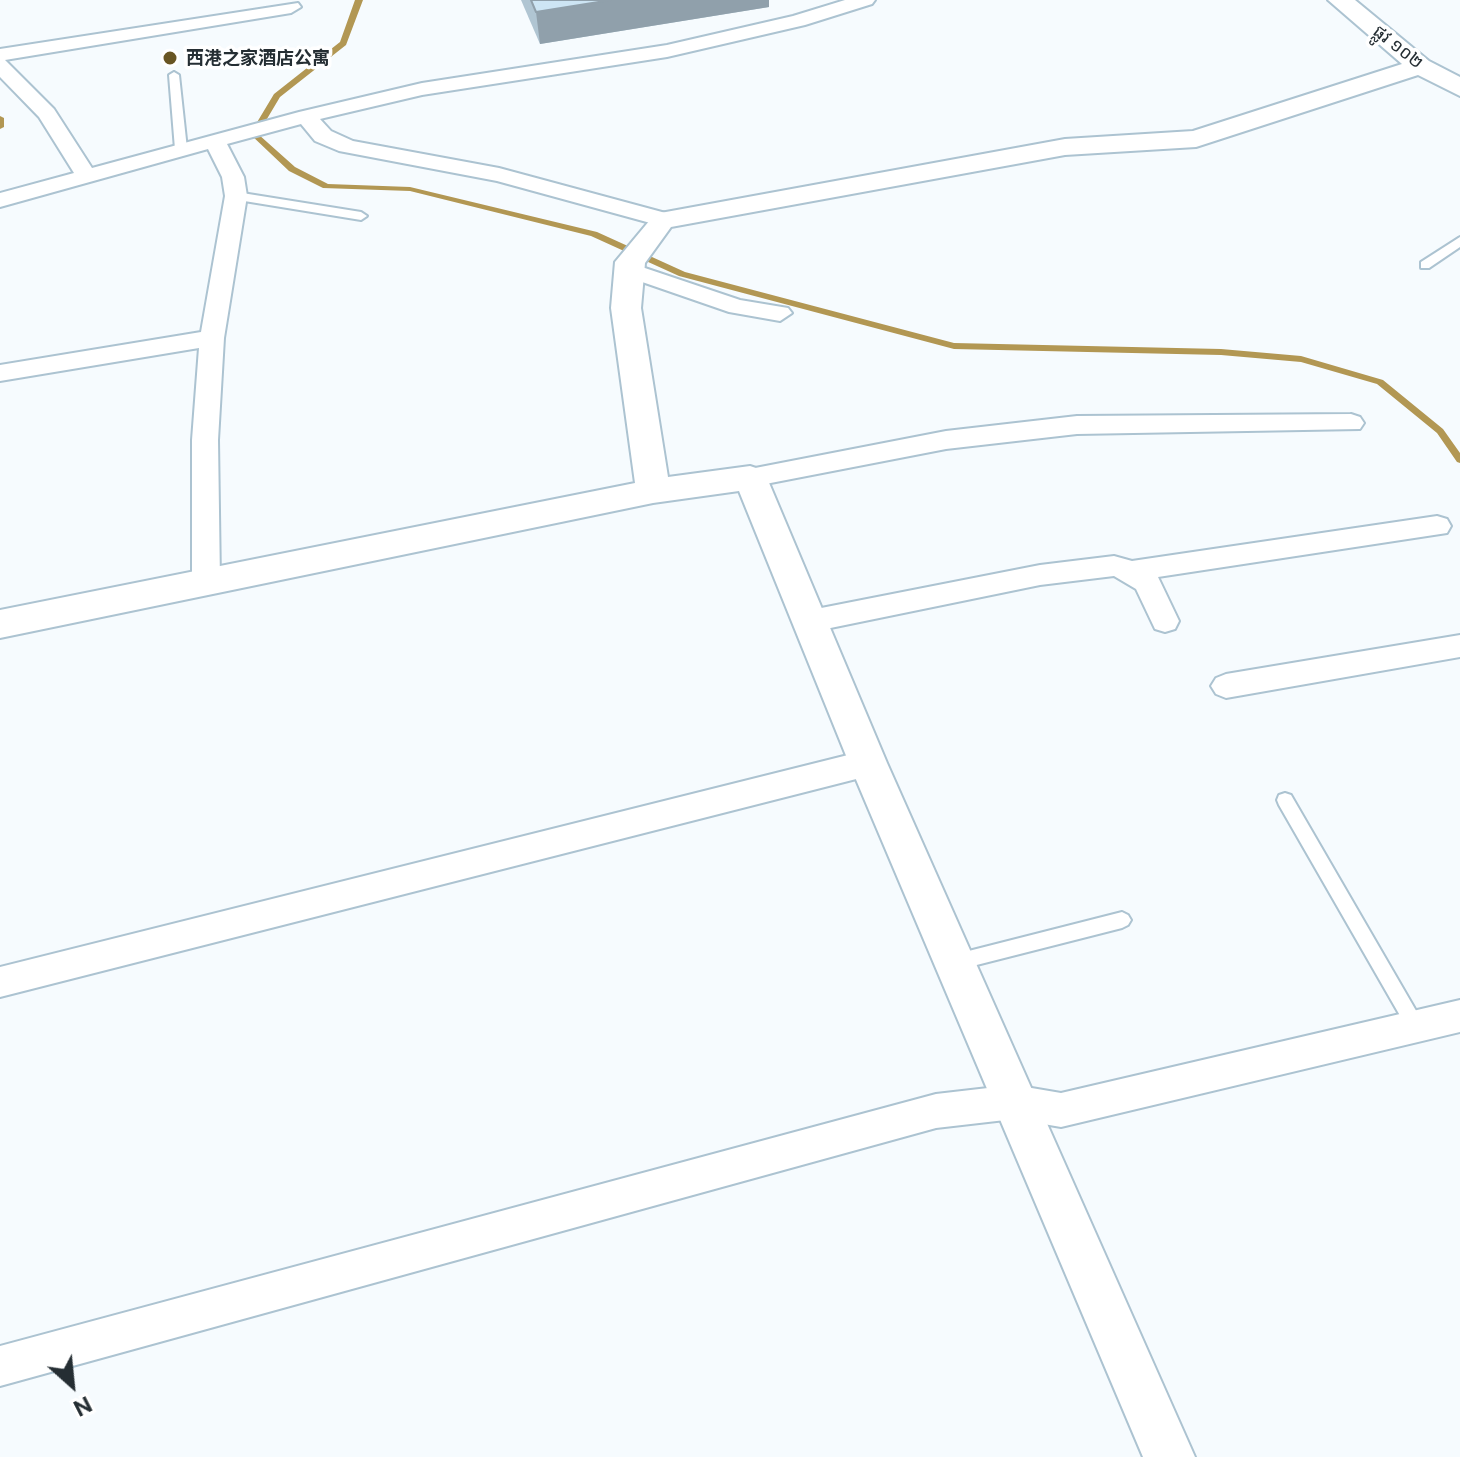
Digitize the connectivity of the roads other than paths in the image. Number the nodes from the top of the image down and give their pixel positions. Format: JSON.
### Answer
{"nodes":[{"id":1,"x":865,"y":0,"type":"edge"},
{"id":2,"x":1340,"y":0,"type":"edge"},
{"id":3,"x":291,"y":7,"type":"dead end"},
{"id":4,"x":0,"y":55,"type":"edge"},
{"id":5,"x":0,"y":65,"type":"edge"},
{"id":6,"x":1420,"y":66,"type":"junction"},
{"id":7,"x":174,"y":75,"type":"dead end"},
{"id":8,"x":1460,"y":88,"type":"edge"},
{"id":9,"x":300,"y":117,"type":"junction"},
{"id":10,"x":214,"y":140,"type":"junction"},
{"id":11,"x":181,"y":149,"type":"junction"},
{"id":12,"x":86,"y":175,"type":"junction"},
{"id":13,"x":236,"y":196,"type":"junction"},
{"id":14,"x":0,"y":200,"type":"edge"},
{"id":15,"x":361,"y":216,"type":"dead end"},
{"id":16,"x":662,"y":223,"type":"junction"},
{"id":17,"x":1460,"y":241,"type":"edge"},
{"id":18,"x":1425,"y":265,"type":"dead end"},
{"id":19,"x":630,"y":266,"type":"junction"},
{"id":20,"x":780,"y":313,"type":"dead end"},
{"id":21,"x":212,"y":338,"type":"junction"},
{"id":22,"x":0,"y":373,"type":"edge"},
{"id":23,"x":1351,"y":423,"type":"dead end"},
{"id":24,"x":750,"y":478,"type":"junction"},
{"id":25,"x":653,"y":491,"type":"junction"},
{"id":26,"x":1437,"y":526,"type":"dead end"},
{"id":27,"x":1132,"y":571,"type":"junction"},
{"id":28,"x":206,"y":582,"type":"junction"},
{"id":29,"x":811,"y":621,"type":"junction"},
{"id":30,"x":1165,"y":621,"type":"dead end"},
{"id":31,"x":0,"y":624,"type":"edge"},
{"id":32,"x":1460,"y":646,"type":"edge"},
{"id":33,"x":1226,"y":686,"type":"dead end"},
{"id":34,"x":868,"y":763,"type":"junction"},
{"id":35,"x":1285,"y":800,"type":"dead end"},
{"id":36,"x":1122,"y":920,"type":"dead end"},
{"id":37,"x":953,"y":963,"type":"junction"},
{"id":38,"x":0,"y":982,"type":"edge"},
{"id":39,"x":1460,"y":1016,"type":"edge"},
{"id":40,"x":1416,"y":1027,"type":"junction"},
{"id":41,"x":1014,"y":1102,"type":"junction"},
{"id":42,"x":0,"y":1366,"type":"edge"},
{"id":43,"x":1169,"y":1457,"type":"edge"}],
"edges":[{"from":1,"to":9,"type":"street"},
{"from":2,"to":6,"type":"street","name":"ផ្លូវ ១០២"},
{"from":3,"to":4,"type":"street"},
{"from":5,"to":12,"type":"street"},
{"from":6,"to":8,"type":"street","name":"ផ្លូវ ១០២"},
{"from":6,"to":16,"type":"street"},
{"from":7,"to":11,"type":"lane"},
{"from":9,"to":10,"type":"street"},
{"from":9,"to":16,"type":"street"},
{"from":10,"to":11,"type":"street"},
{"from":10,"to":13,"type":"street"},
{"from":11,"to":12,"type":"street"},
{"from":12,"to":14,"type":"street"},
{"from":13,"to":15,"type":"lane"},
{"from":13,"to":21,"type":"street"},
{"from":16,"to":19,"type":"street"},
{"from":17,"to":18,"type":"lane"},
{"from":19,"to":20,"type":"street"},
{"from":19,"to":25,"type":"street"},
{"from":21,"to":22,"type":"street"},
{"from":21,"to":28,"type":"street"},
{"from":23,"to":24,"type":"street"},
{"from":24,"to":25,"type":"street"},
{"from":24,"to":29,"type":"street"},
{"from":25,"to":28,"type":"street"},
{"from":26,"to":27,"type":"street"},
{"from":27,"to":29,"type":"street"},
{"from":27,"to":30,"type":"street"},
{"from":28,"to":31,"type":"street"},
{"from":29,"to":34,"type":"street"},
{"from":32,"to":33,"type":"street"},
{"from":34,"to":37,"type":"street"},
{"from":34,"to":38,"type":"street"},
{"from":35,"to":40,"type":"lane"},
{"from":36,"to":37,"type":"lane"},
{"from":37,"to":41,"type":"street"},
{"from":39,"to":40,"type":"street"},
{"from":40,"to":41,"type":"street"},
{"from":41,"to":42,"type":"street"},
{"from":41,"to":43,"type":"street"}]}
